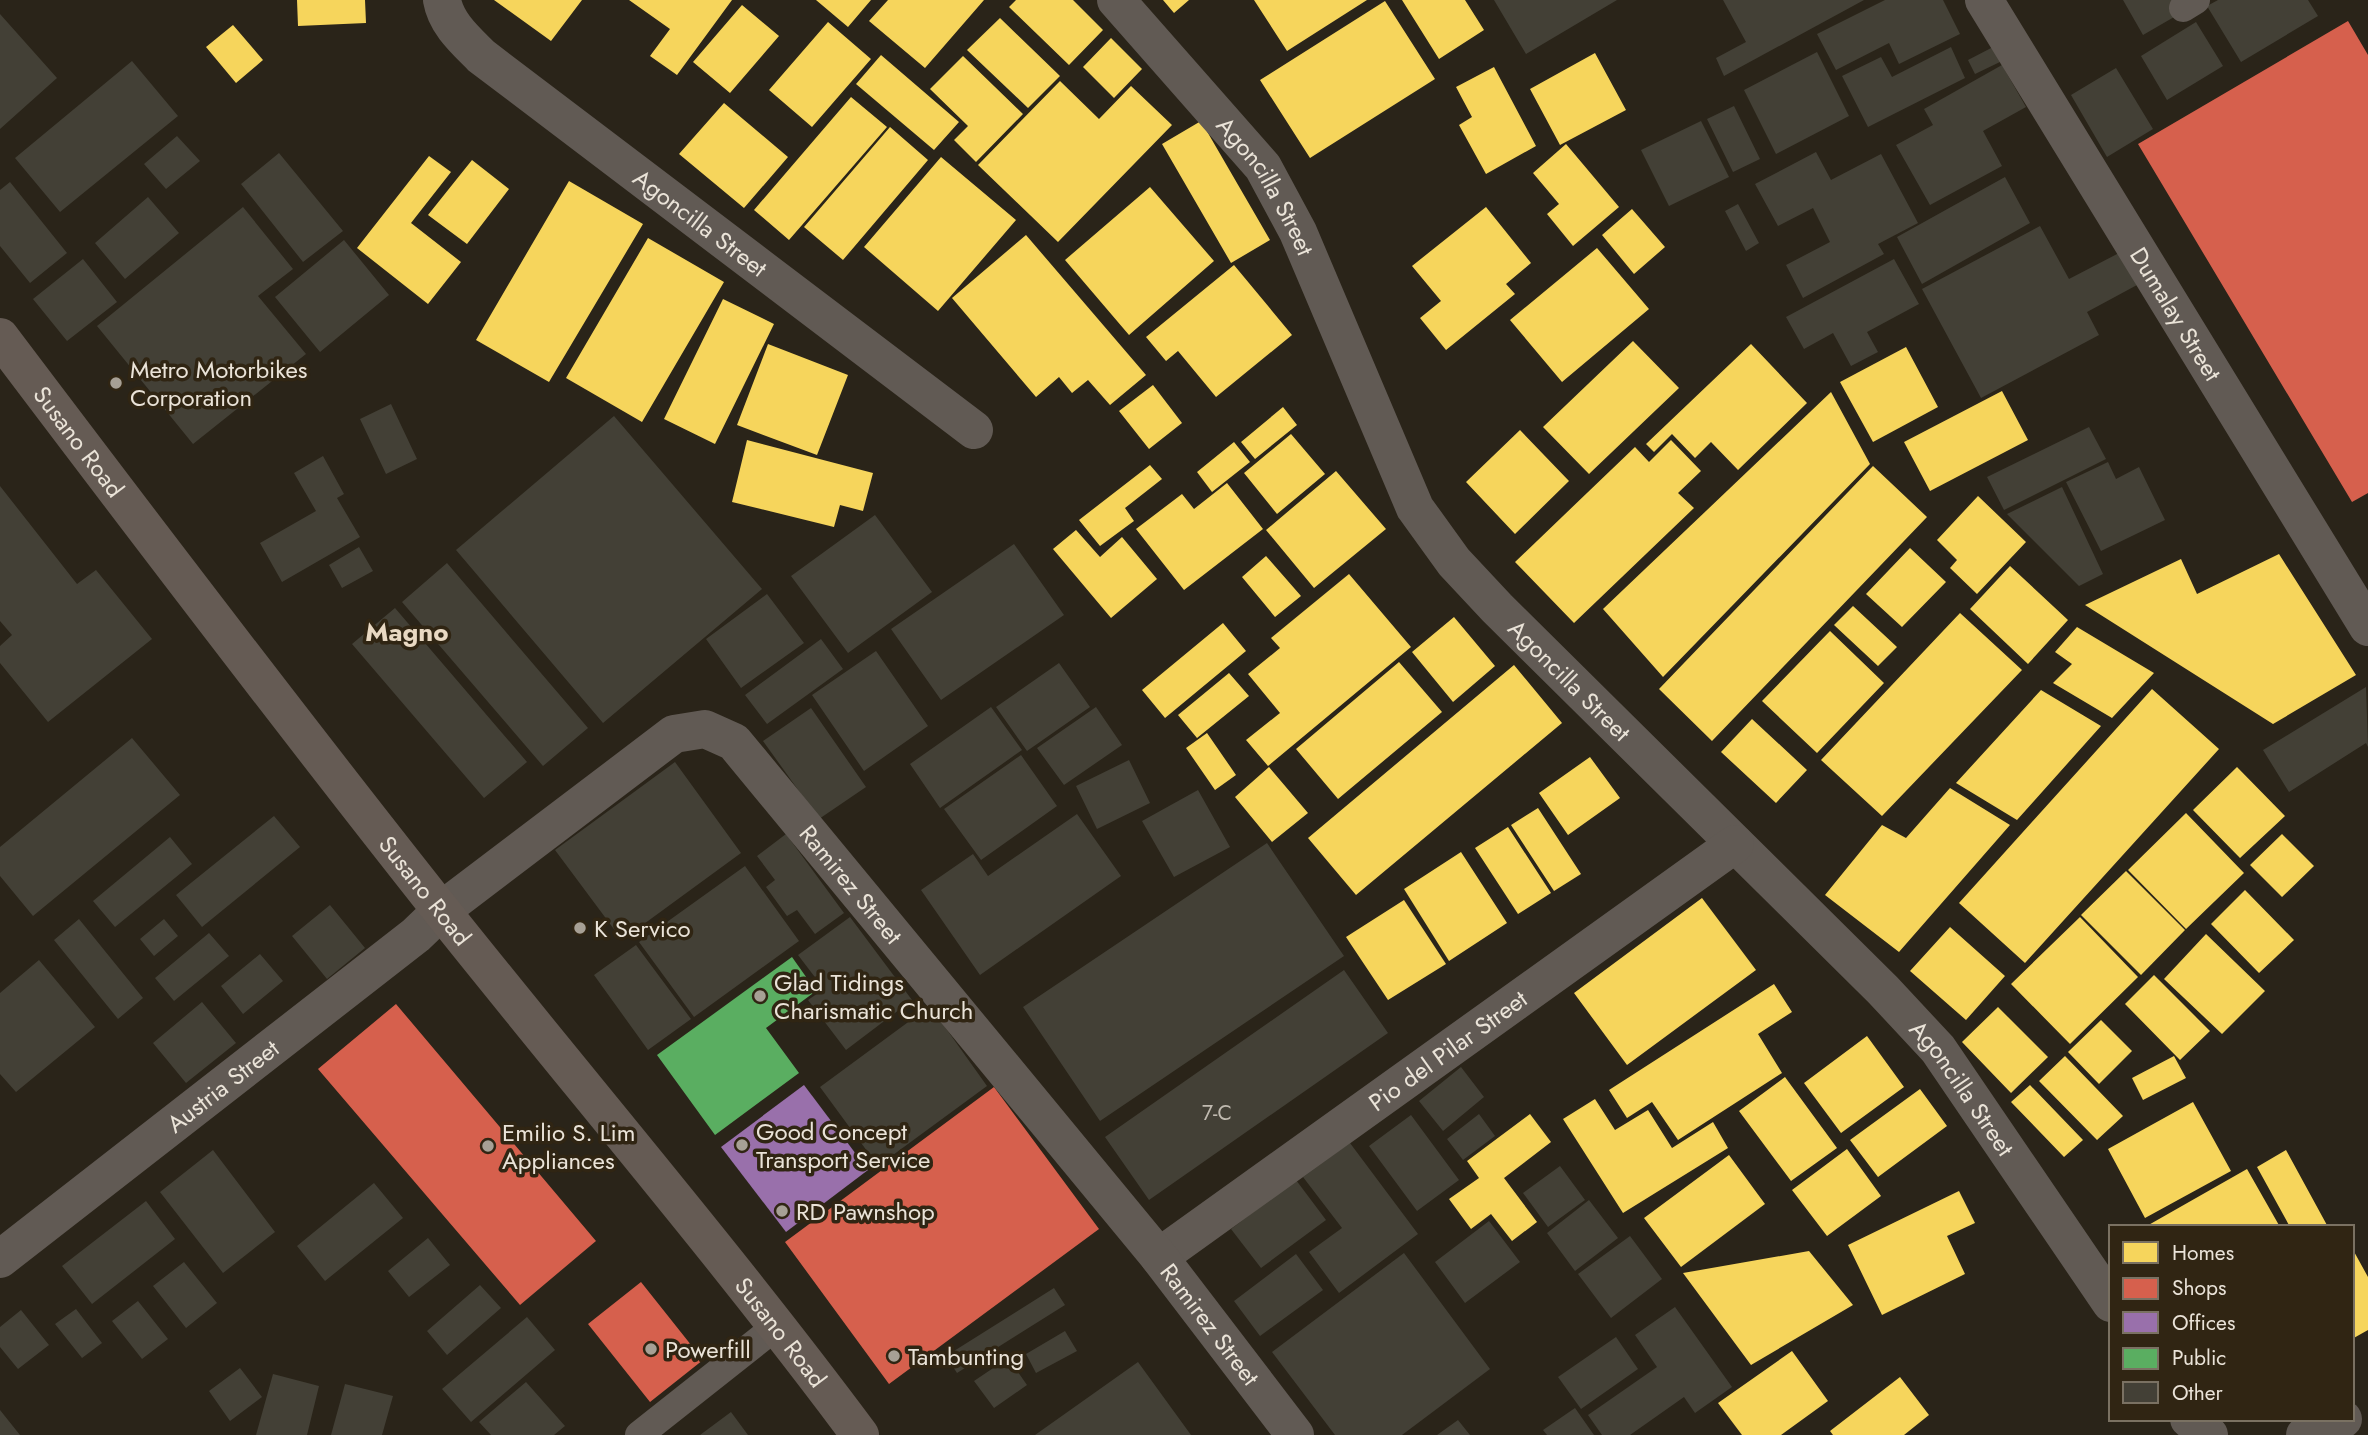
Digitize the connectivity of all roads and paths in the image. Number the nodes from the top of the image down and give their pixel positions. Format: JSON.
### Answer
{"nodes":[{"id":1,"x":442,"y":0,"type":"edge"},
{"id":2,"x":1116,"y":0,"type":"edge"},
{"id":3,"x":1984,"y":0,"type":"edge"},
{"id":4,"x":0,"y":337,"type":"edge"},
{"id":5,"x":974,"y":430,"type":"dead end"},
{"id":6,"x":2368,"y":627,"type":"edge"},
{"id":7,"x":1735,"y":844,"type":"junction"},
{"id":8,"x":442,"y":911,"type":"junction"},
{"id":9,"x":1159,"y":1256,"type":"junction"},
{"id":10,"x":0,"y":1259,"type":"edge"},
{"id":11,"x":2109,"y":1300,"type":"edge"},
{"id":12,"x":778,"y":1325,"type":"junction"},
{"id":13,"x":2192,"y":1421,"type":"edge"},
{"id":14,"x":2338,"y":1421,"type":"edge"},
{"id":15,"x":639,"y":1435,"type":"edge"},
{"id":16,"x":860,"y":1435,"type":"edge"},
{"id":17,"x":1295,"y":1435,"type":"edge"},
{"id":18,"x":2209,"y":1435,"type":"edge"},
{"id":19,"x":2305,"y":1435,"type":"edge"}],
"edges":[{"from":1,"to":5,"type":"street","name":"Agoncilla Street"},
{"from":2,"to":7,"type":"street","name":"Agoncilla Street"},
{"from":3,"to":6,"type":"street","name":"Dumalay Street"},
{"from":4,"to":8,"type":"main road","name":"Susano Road"},
{"from":7,"to":9,"type":"street","name":"Pio del Pilar Street"},
{"from":7,"to":11,"type":"street","name":"Agoncilla Street"},
{"from":8,"to":9,"type":"street","name":"Ramirez Street"},
{"from":8,"to":10,"type":"street","name":"Austria Street"},
{"from":8,"to":12,"type":"main road","name":"Susano Road"},
{"from":9,"to":17,"type":"street","name":"Ramirez Street"},
{"from":12,"to":15,"type":"lane"},
{"from":12,"to":16,"type":"main road","name":"Susano Road"},
{"from":13,"to":18,"type":"street"},
{"from":14,"to":19,"type":"street"}]}
